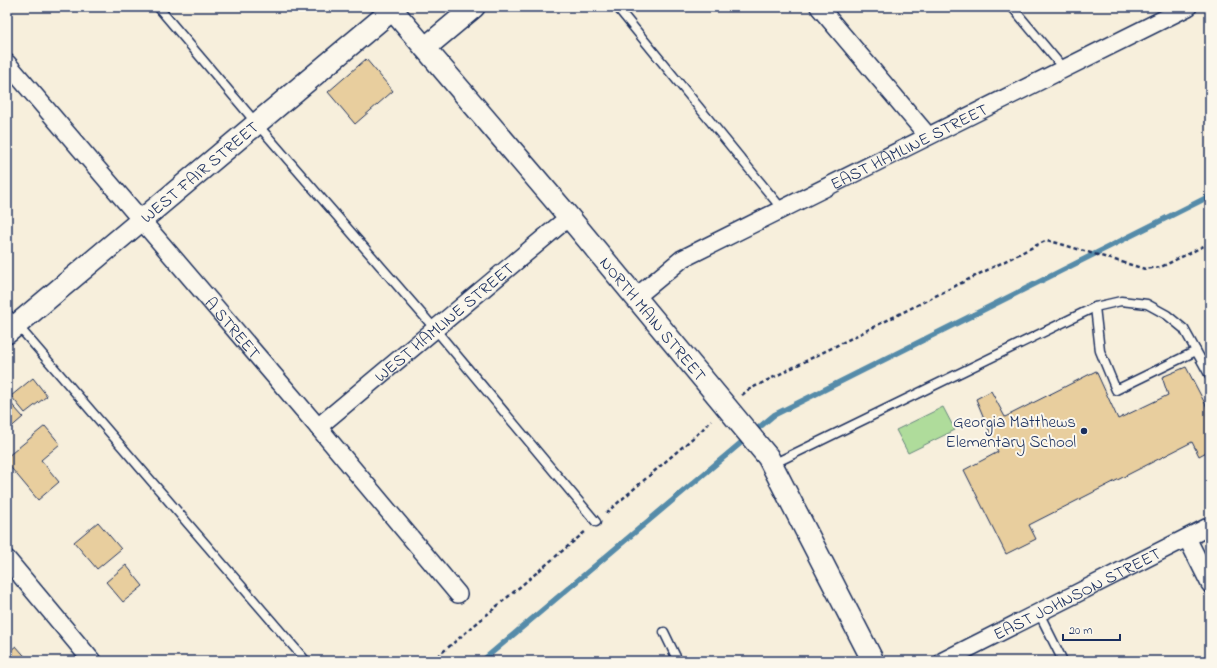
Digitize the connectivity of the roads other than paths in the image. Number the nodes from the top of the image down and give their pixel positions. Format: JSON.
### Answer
{"nodes":[{"id":1,"x":158,"y":7,"type":"edge"},
{"id":2,"x":474,"y":7,"type":"edge"},
{"id":3,"x":617,"y":7,"type":"edge"},
{"id":4,"x":819,"y":7,"type":"edge"},
{"id":5,"x":1012,"y":7,"type":"edge"},
{"id":6,"x":1188,"y":7,"type":"edge"},
{"id":7,"x":391,"y":8,"type":"edge"},
{"id":8,"x":425,"y":48,"type":"junction"},
{"id":9,"x":7,"y":63,"type":"edge"},
{"id":10,"x":1064,"y":69,"type":"junction"},
{"id":11,"x":256,"y":124,"type":"junction"},
{"id":12,"x":928,"y":136,"type":"junction"},
{"id":13,"x":782,"y":209,"type":"junction"},
{"id":14,"x":569,"y":217,"type":"junction"},
{"id":15,"x":142,"y":220,"type":"junction"},
{"id":16,"x":636,"y":297,"type":"junction"},
{"id":17,"x":1094,"y":307,"type":"junction"},
{"id":18,"x":10,"y":323,"type":"edge"},
{"id":19,"x":435,"y":329,"type":"junction"},
{"id":20,"x":1196,"y":351,"type":"junction"},
{"id":21,"x":1210,"y":376,"type":"edge"},
{"id":22,"x":318,"y":427,"type":"junction"},
{"id":23,"x":770,"y":461,"type":"junction"},
{"id":24,"x":596,"y":522,"type":"dead end"},
{"id":25,"x":1210,"y":526,"type":"edge"},
{"id":26,"x":1187,"y":538,"type":"junction"},
{"id":27,"x":7,"y":559,"type":"edge"},
{"id":28,"x":1210,"y":584,"type":"edge"},
{"id":29,"x":458,"y":594,"type":"dead end"},
{"id":30,"x":1039,"y":613,"type":"junction"},
{"id":31,"x":664,"y":632,"type":"dead end"},
{"id":32,"x":92,"y":661,"type":"edge"},
{"id":33,"x":306,"y":661,"type":"edge"},
{"id":34,"x":678,"y":661,"type":"edge"},
{"id":35,"x":873,"y":661,"type":"edge"},
{"id":36,"x":944,"y":661,"type":"edge"},
{"id":37,"x":1063,"y":661,"type":"edge"}],
"edges":[{"from":1,"to":11,"type":"lane"},
{"from":2,"to":8,"type":"street"},
{"from":3,"to":13,"type":"lane"},
{"from":4,"to":12,"type":"street"},
{"from":5,"to":10,"type":"lane"},
{"from":6,"to":10,"type":"street","name":"EAST HAMLINE STREET"},
{"from":7,"to":8,"type":"street","name":"NORTH MAIN STREET"},
{"from":7,"to":11,"type":"street","name":"WEST FAIR STREET"},
{"from":8,"to":14,"type":"street","name":"NORTH MAIN STREET"},
{"from":9,"to":15,"type":"street","name":"A STREET"},
{"from":10,"to":12,"type":"street","name":"EAST HAMLINE STREET"},
{"from":11,"to":15,"type":"street","name":"WEST FAIR STREET"},
{"from":11,"to":19,"type":"lane"},
{"from":12,"to":13,"type":"street","name":"EAST HAMLINE STREET"},
{"from":13,"to":16,"type":"street","name":"EAST HAMLINE STREET"},
{"from":14,"to":16,"type":"street","name":"NORTH MAIN STREET"},
{"from":14,"to":19,"type":"street","name":"WEST HAMLINE STREET"},
{"from":15,"to":18,"type":"street","name":"WEST FAIR STREET"},
{"from":15,"to":22,"type":"street","name":"A STREET"},
{"from":16,"to":23,"type":"street","name":"NORTH MAIN STREET"},
{"from":17,"to":20,"type":"lane"},
{"from":17,"to":20,"type":"lane"},
{"from":17,"to":23,"type":"lane"},
{"from":18,"to":33,"type":"lane"},
{"from":19,"to":22,"type":"street","name":"WEST HAMLINE STREET"},
{"from":19,"to":24,"type":"lane"},
{"from":20,"to":21,"type":"lane"},
{"from":22,"to":29,"type":"street","name":"A STREET"},
{"from":23,"to":35,"type":"street","name":"NORTH MAIN STREET"},
{"from":25,"to":26,"type":"street","name":"EAST JOHNSON STREET"},
{"from":26,"to":28,"type":"street"},
{"from":26,"to":30,"type":"street","name":"EAST JOHNSON STREET"},
{"from":27,"to":32,"type":"street"},
{"from":30,"to":36,"type":"street","name":"EAST JOHNSON STREET"},
{"from":30,"to":37,"type":"lane"},
{"from":31,"to":34,"type":"lane"}]}
